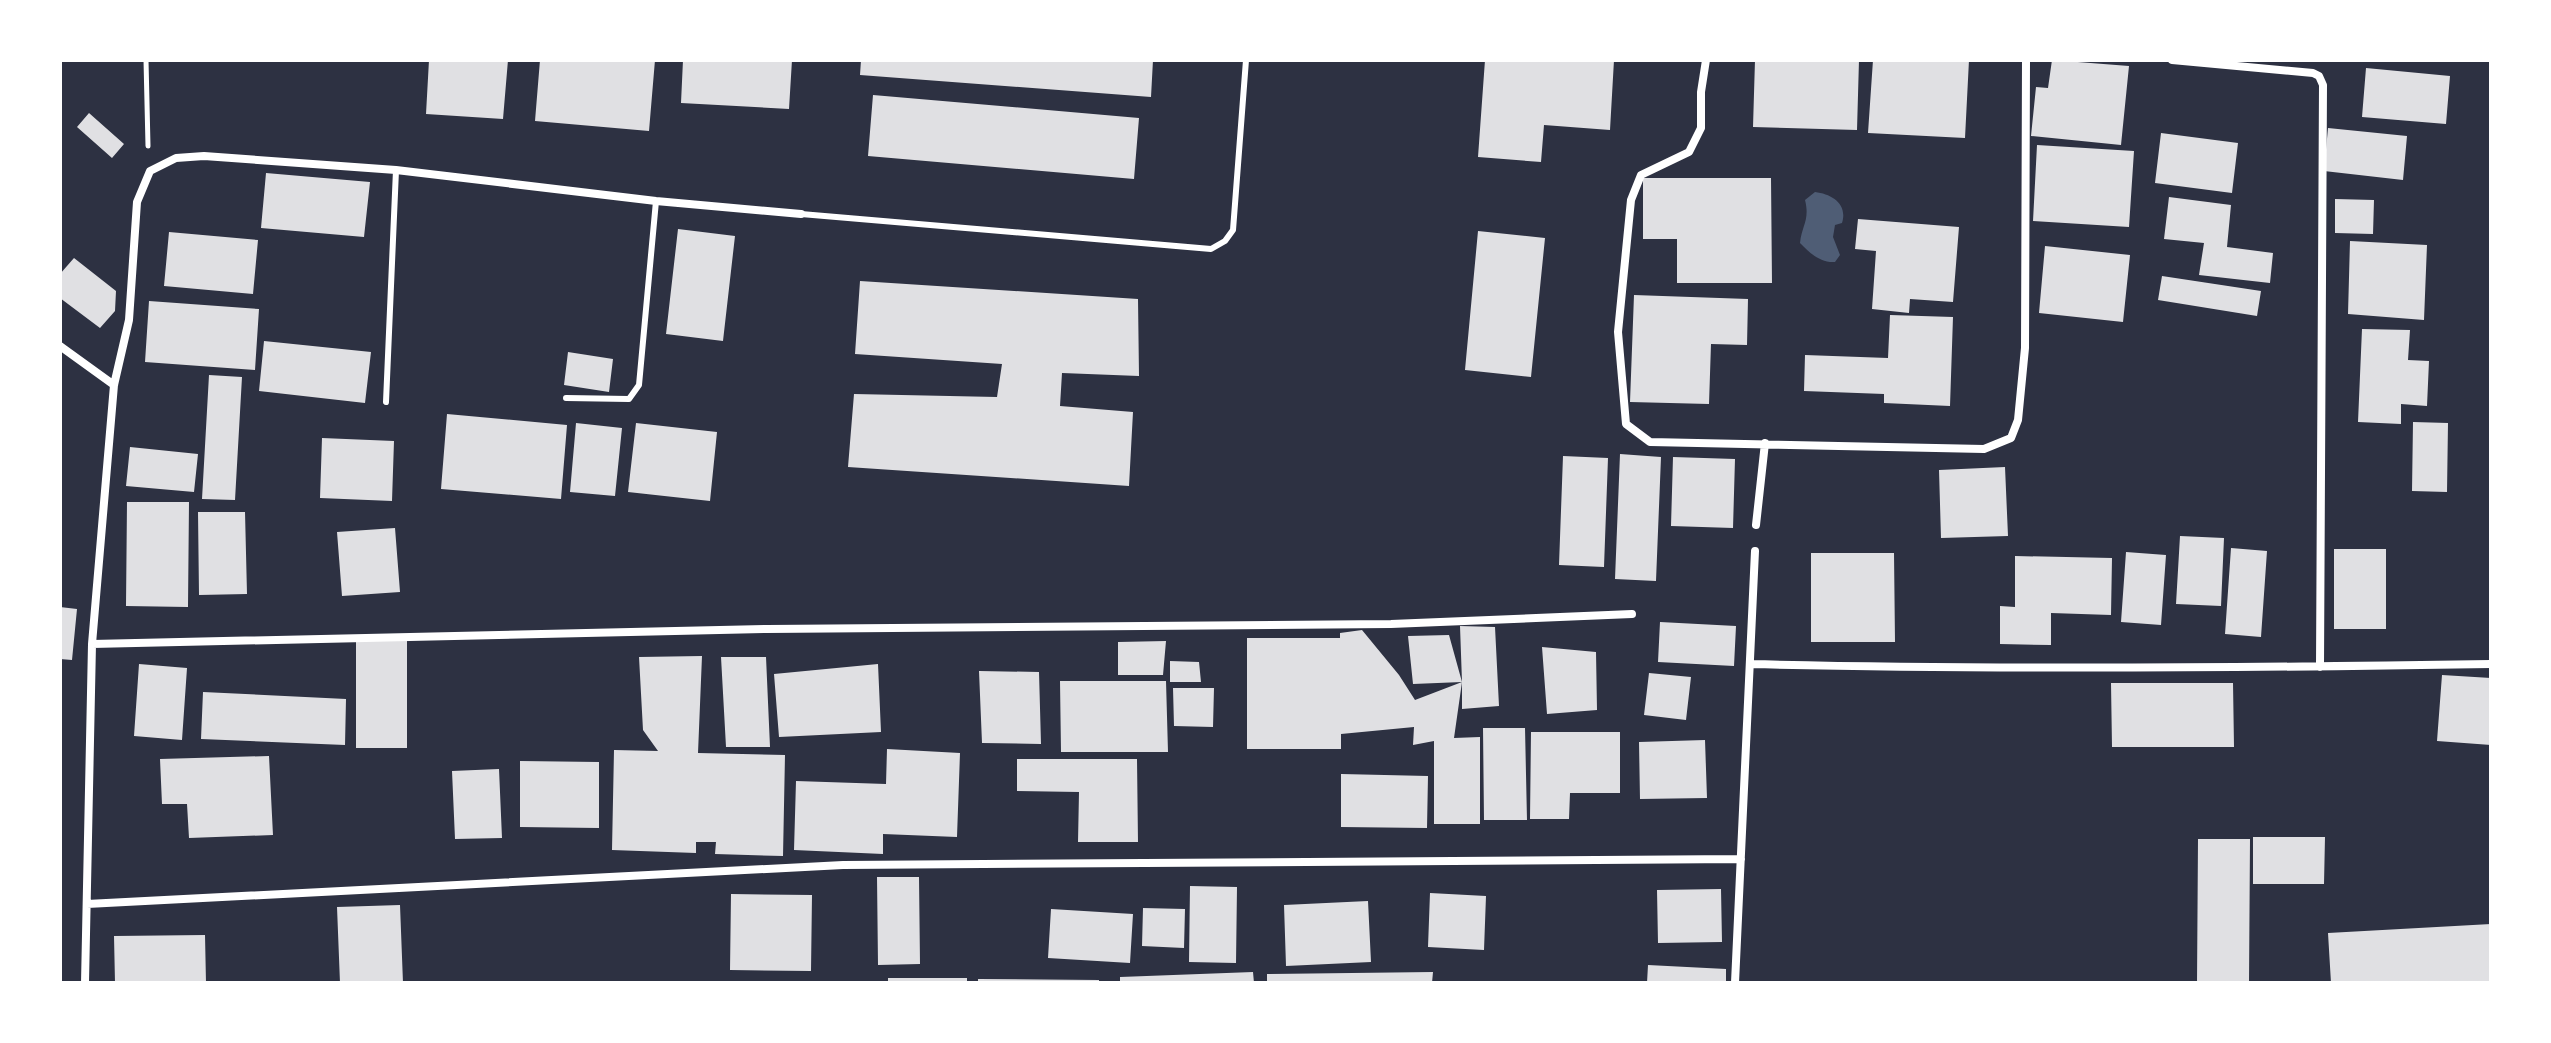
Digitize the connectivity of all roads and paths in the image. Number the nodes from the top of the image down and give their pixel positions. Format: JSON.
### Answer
{"nodes":[{"id":1,"x":146,"y":60,"type":"edge"},
{"id":2,"x":1246,"y":60,"type":"edge"},
{"id":3,"x":1706,"y":60,"type":"edge"},
{"id":4,"x":2026,"y":60,"type":"edge"},
{"id":5,"x":2172,"y":60,"type":"edge"},
{"id":6,"x":396,"y":170,"type":"junction"},
{"id":7,"x":150,"y":171,"type":"junction"},
{"id":8,"x":656,"y":201,"type":"junction"},
{"id":9,"x":801,"y":214,"type":"joint"},
{"id":10,"x":60,"y":346,"type":"edge"},
{"id":11,"x":114,"y":385,"type":"junction"},
{"id":12,"x":566,"y":398,"type":"dead end"},
{"id":13,"x":386,"y":402,"type":"dead end"},
{"id":14,"x":1765,"y":443,"type":"junction"},
{"id":15,"x":1756,"y":525,"type":"dead end"},
{"id":16,"x":1755,"y":551,"type":"dead end"},
{"id":17,"x":1632,"y":614,"type":"dead end"},
{"id":18,"x":92,"y":644,"type":"junction"},
{"id":19,"x":1750,"y":664,"type":"junction"},
{"id":20,"x":2491,"y":664,"type":"edge"},
{"id":21,"x":2320,"y":667,"type":"junction"},
{"id":22,"x":1741,"y":859,"type":"junction"},
{"id":23,"x":87,"y":904,"type":"junction"},
{"id":24,"x":85,"y":983,"type":"edge"},
{"id":25,"x":1735,"y":983,"type":"edge"}],
"edges":[{"from":1,"to":7,"type":"path"},
{"from":2,"to":9,"type":"lane"},
{"from":3,"to":14,"type":"street"},
{"from":4,"to":14,"type":"street"},
{"from":5,"to":21,"type":"street"},
{"from":6,"to":7,"type":"street"},
{"from":6,"to":8,"type":"street"},
{"from":6,"to":13,"type":"lane"},
{"from":7,"to":11,"type":"street"},
{"from":8,"to":9,"type":"street"},
{"from":8,"to":12,"type":"lane"},
{"from":10,"to":11,"type":"street"},
{"from":11,"to":18,"type":"street"},
{"from":14,"to":15,"type":"street"},
{"from":16,"to":19,"type":"street"},
{"from":17,"to":18,"type":"street"},
{"from":18,"to":23,"type":"street"},
{"from":19,"to":21,"type":"street"},
{"from":19,"to":22,"type":"street"},
{"from":20,"to":21,"type":"street"},
{"from":22,"to":23,"type":"street"},
{"from":22,"to":25,"type":"street"},
{"from":23,"to":24,"type":"street"}]}
